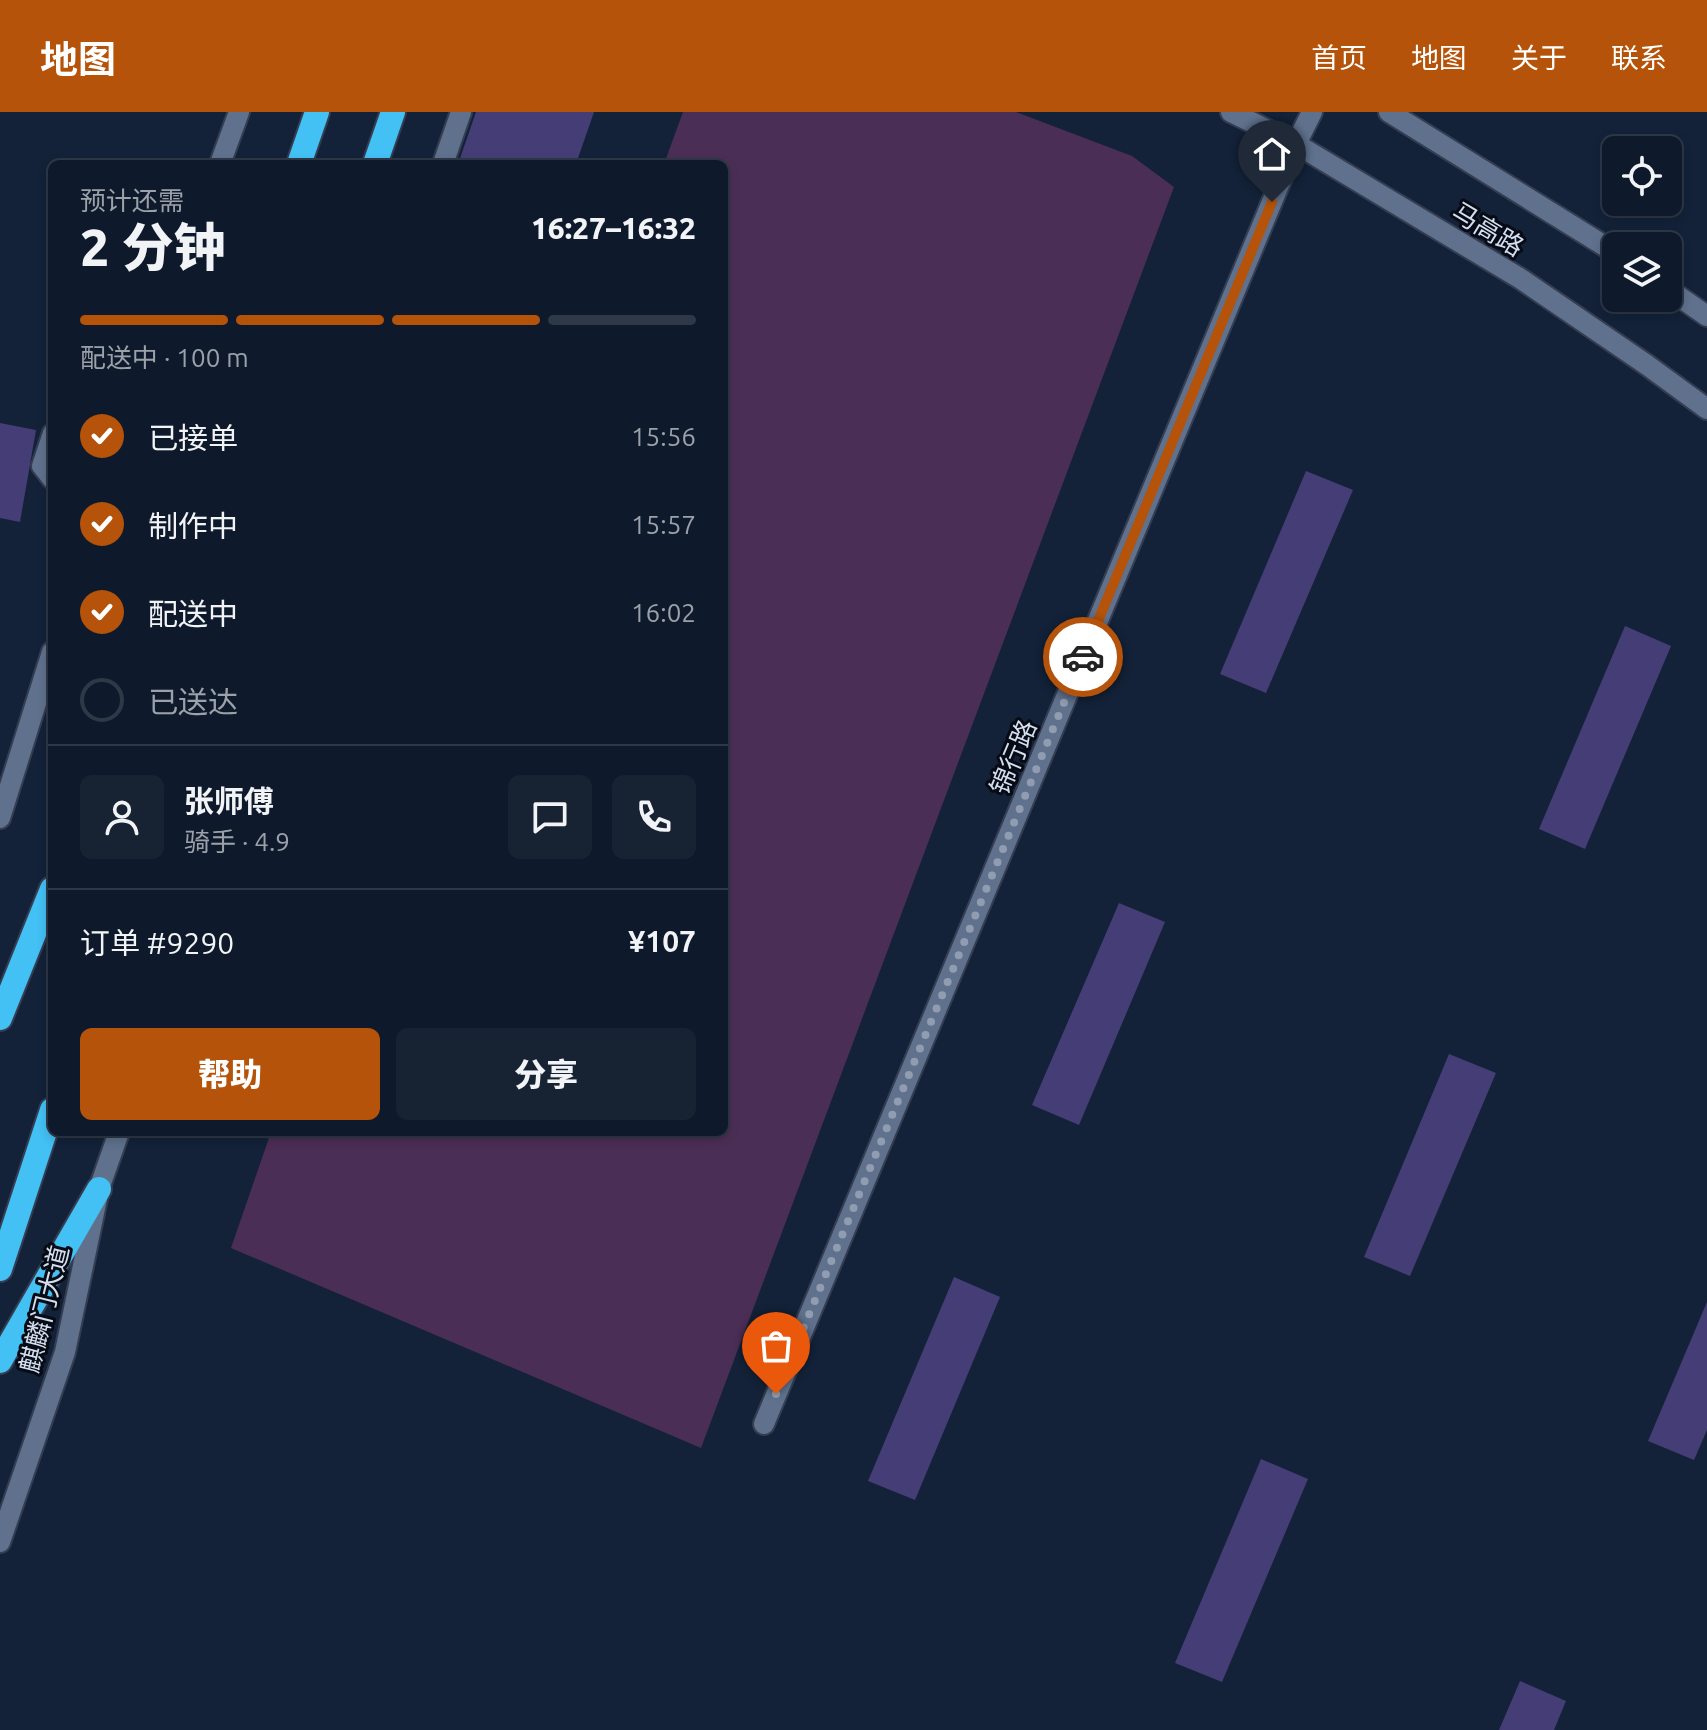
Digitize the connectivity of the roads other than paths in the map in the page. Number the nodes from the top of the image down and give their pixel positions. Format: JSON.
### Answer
{"nodes":[{"id":1,"x":239,"y":112,"type":"edge"},
{"id":2,"x":317,"y":112,"type":"edge"},
{"id":3,"x":393,"y":112,"type":"edge"},
{"id":4,"x":461,"y":112,"type":"edge"},
{"id":5,"x":1231,"y":112,"type":"edge"},
{"id":6,"x":1312,"y":112,"type":"edge"},
{"id":7,"x":1389,"y":112,"type":"edge"},
{"id":8,"x":1296,"y":144,"type":"junction"},
{"id":9,"x":221,"y":160,"type":"edge"},
{"id":10,"x":300,"y":160,"type":"edge"},
{"id":11,"x":376,"y":160,"type":"edge"},
{"id":12,"x":444,"y":160,"type":"edge"},
{"id":13,"x":1602,"y":244,"type":"edge"},
{"id":14,"x":1682,"y":299,"type":"edge"},
{"id":15,"x":1707,"y":316,"type":"edge"},
{"id":16,"x":1707,"y":409,"type":"edge"},
{"id":17,"x":48,"y":445,"type":"edge"},
{"id":18,"x":48,"y":475,"type":"edge"},
{"id":19,"x":48,"y":665,"type":"edge"},
{"id":20,"x":0,"y":818,"type":"edge"},
{"id":21,"x":48,"y":899,"type":"edge"},
{"id":22,"x":0,"y":1018,"type":"edge"},
{"id":23,"x":48,"y":1122,"type":"edge"},
{"id":24,"x":118,"y":1136,"type":"edge"},
{"id":25,"x":99,"y":1189,"type":"junction"},
{"id":26,"x":0,"y":1269,"type":"edge"},
{"id":27,"x":0,"y":1361,"type":"edge"},
{"id":28,"x":764,"y":1424,"type":"dead end"},
{"id":29,"x":0,"y":1542,"type":"edge"}],
"edges":[{"from":1,"to":9,"type":"street"},
{"from":2,"to":10,"type":"highway"},
{"from":3,"to":11,"type":"highway"},
{"from":4,"to":12,"type":"street"},
{"from":5,"to":8,"type":"street","name":"马高路"},
{"from":6,"to":8,"type":"street","name":"锦行路"},
{"from":7,"to":13,"type":"street","name":"马高路"},
{"from":8,"to":16,"type":"street","name":"马高路"},
{"from":8,"to":28,"type":"street","name":"锦行路"},
{"from":14,"to":15,"type":"street"},
{"from":17,"to":18,"type":"lane"},
{"from":19,"to":20,"type":"street"},
{"from":21,"to":22,"type":"highway"},
{"from":23,"to":26,"type":"highway"},
{"from":24,"to":25,"type":"street","name":"麒麟门大道"},
{"from":25,"to":27,"type":"highway"},
{"from":25,"to":29,"type":"street","name":"麒麟门大道"}]}
